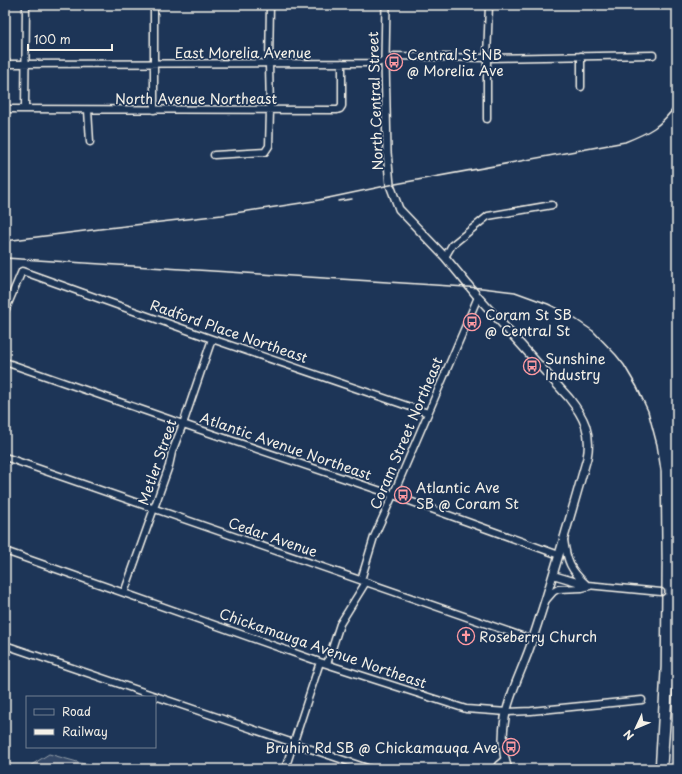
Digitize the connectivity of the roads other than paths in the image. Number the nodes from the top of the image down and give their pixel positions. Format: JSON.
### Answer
{"nodes":[{"id":1,"x":26,"y":5,"type":"edge"},
{"id":2,"x":154,"y":5,"type":"edge"},
{"id":3,"x":270,"y":5,"type":"edge"},
{"id":4,"x":386,"y":5,"type":"edge"},
{"id":5,"x":489,"y":5,"type":"edge"},
{"id":6,"x":653,"y":55,"type":"dead end"},
{"id":7,"x":580,"y":56,"type":"junction"},
{"id":8,"x":487,"y":58,"type":"junction"},
{"id":9,"x":385,"y":60,"type":"junction"},
{"id":10,"x":342,"y":63,"type":"junction"},
{"id":11,"x":5,"y":64,"type":"edge"},
{"id":12,"x":25,"y":64,"type":"junction"},
{"id":13,"x":154,"y":64,"type":"junction"},
{"id":14,"x":269,"y":64,"type":"junction"},
{"id":15,"x":582,"y":87,"type":"dead end"},
{"id":16,"x":5,"y":109,"type":"edge"},
{"id":17,"x":25,"y":109,"type":"junction"},
{"id":18,"x":88,"y":110,"type":"junction"},
{"id":19,"x":154,"y":110,"type":"junction"},
{"id":20,"x":270,"y":110,"type":"junction"},
{"id":21,"x":487,"y":119,"type":"dead end"},
{"id":22,"x":90,"y":142,"type":"dead end"},
{"id":23,"x":214,"y":155,"type":"dead end"},
{"id":24,"x":552,"y":205,"type":"dead end"},
{"id":25,"x":444,"y":257,"type":"junction"},
{"id":26,"x":478,"y":297,"type":"junction"},
{"id":27,"x":5,"y":311,"type":"edge"},
{"id":28,"x":212,"y":338,"type":"junction"},
{"id":29,"x":5,"y":362,"type":"edge"},
{"id":30,"x":428,"y":413,"type":"junction"},
{"id":31,"x":183,"y":424,"type":"junction"},
{"id":32,"x":5,"y":458,"type":"edge"},
{"id":33,"x":393,"y":495,"type":"junction"},
{"id":34,"x":153,"y":509,"type":"junction"},
{"id":35,"x":564,"y":538,"type":"junction"},
{"id":36,"x":5,"y":552,"type":"edge"},
{"id":37,"x":559,"y":555,"type":"junction"},
{"id":38,"x":553,"y":575,"type":"junction"},
{"id":39,"x":363,"y":581,"type":"junction"},
{"id":40,"x":590,"y":585,"type":"junction"},
{"id":41,"x":661,"y":592,"type":"tunnel mouth"},
{"id":42,"x":124,"y":593,"type":"junction"},
{"id":43,"x":545,"y":601,"type":"junction"},
{"id":44,"x":533,"y":640,"type":"junction"},
{"id":45,"x":5,"y":645,"type":"edge"},
{"id":46,"x":324,"y":663,"type":"junction"},
{"id":47,"x":155,"y":696,"type":"edge"},
{"id":48,"x":156,"y":696,"type":"edge"},
{"id":49,"x":642,"y":700,"type":"dead end"},
{"id":50,"x":507,"y":712,"type":"junction"},
{"id":51,"x":293,"y":743,"type":"junction"},
{"id":52,"x":504,"y":760,"type":"junction"},
{"id":53,"x":285,"y":769,"type":"edge"},
{"id":54,"x":370,"y":769,"type":"edge"},
{"id":55,"x":496,"y":769,"type":"edge"},
{"id":56,"x":508,"y":769,"type":"edge"}],
"edges":[{"from":1,"to":12,"type":"street"},
{"from":2,"to":13,"type":"street"},
{"from":3,"to":14,"type":"street"},
{"from":4,"to":9,"type":"main road","name":"North Central Street"},
{"from":5,"to":8,"type":"street"},
{"from":6,"to":7,"type":"street","name":"East Morelia Avenue"},
{"from":7,"to":8,"type":"street","name":"East Morelia Avenue"},
{"from":7,"to":15,"type":"street"},
{"from":8,"to":9,"type":"street","name":"East Morelia Avenue"},
{"from":8,"to":21,"type":"street"},
{"from":9,"to":10,"type":"street","name":"East Morelia Avenue"},
{"from":9,"to":25,"type":"main road","name":"North Central Street"},
{"from":10,"to":14,"type":"street","name":"East Morelia Avenue"},
{"from":10,"to":20,"type":"street","name":"North Avenue Northeast"},
{"from":11,"to":12,"type":"street","name":"East Morelia Avenue"},
{"from":12,"to":13,"type":"street","name":"East Morelia Avenue"},
{"from":12,"to":17,"type":"street"},
{"from":13,"to":14,"type":"street","name":"East Morelia Avenue"},
{"from":13,"to":19,"type":"street"},
{"from":14,"to":20,"type":"street"},
{"from":16,"to":17,"type":"street","name":"North Avenue Northeast"},
{"from":17,"to":18,"type":"street","name":"North Avenue Northeast"},
{"from":18,"to":19,"type":"street","name":"North Avenue Northeast"},
{"from":18,"to":22,"type":"street"},
{"from":19,"to":20,"type":"street","name":"North Avenue Northeast"},
{"from":20,"to":23,"type":"street"},
{"from":24,"to":25,"type":"street"},
{"from":25,"to":26,"type":"main road","name":"North Central Street"},
{"from":26,"to":30,"type":"street","name":"Coram Street Northeast"},
{"from":26,"to":35,"type":"main road","name":"North Central Street"},
{"from":27,"to":28,"type":"street","name":"Radford Place Northeast"},
{"from":28,"to":30,"type":"street","name":"Radford Place Northeast"},
{"from":28,"to":31,"type":"street","name":"Metler Street"},
{"from":29,"to":31,"type":"street","name":"Atlantic Avenue Northeast"},
{"from":30,"to":33,"type":"street","name":"Coram Street Northeast"},
{"from":31,"to":33,"type":"street","name":"Atlantic Avenue Northeast"},
{"from":31,"to":34,"type":"street","name":"Metler Street"},
{"from":32,"to":34,"type":"street","name":"Cedar Avenue"},
{"from":33,"to":37,"type":"street","name":"Atlantic Avenue Northeast"},
{"from":33,"to":39,"type":"street","name":"Coram Street Northeast"},
{"from":34,"to":39,"type":"street","name":"Cedar Avenue"},
{"from":34,"to":42,"type":"street","name":"Metler Street"},
{"from":35,"to":37,"type":"main road","name":"North Central Street"},
{"from":35,"to":40,"type":"street"},
{"from":36,"to":42,"type":"street","name":"Chickamauga Avenue Northeast"},
{"from":37,"to":38,"type":"main road","name":"North Central Street"},
{"from":38,"to":40,"type":"street"},
{"from":38,"to":43,"type":"main road","name":"North Central Street"},
{"from":39,"to":44,"type":"street","name":"Cedar Avenue"},
{"from":39,"to":46,"type":"street","name":"Coram Street Northeast"},
{"from":40,"to":41,"type":"street"},
{"from":40,"to":43,"type":"street"},
{"from":42,"to":46,"type":"street","name":"Chickamauga Avenue Northeast"},
{"from":43,"to":44,"type":"main road","name":"North Central Street"},
{"from":44,"to":50,"type":"main road","name":"North Central Street"},
{"from":45,"to":47,"type":"street"},
{"from":46,"to":50,"type":"street","name":"Chickamauga Avenue Northeast"},
{"from":46,"to":51,"type":"street","name":"Coram Street Northeast"},
{"from":48,"to":51,"type":"street"},
{"from":49,"to":50,"type":"street","name":"Chickamauga Avenue Northeast"},
{"from":50,"to":52,"type":"main road","name":"North Central Street"},
{"from":51,"to":53,"type":"street","name":"Coram Street Northeast"},
{"from":51,"to":54,"type":"street"},
{"from":52,"to":55,"type":"street"},
{"from":52,"to":56,"type":"main road"}]}
